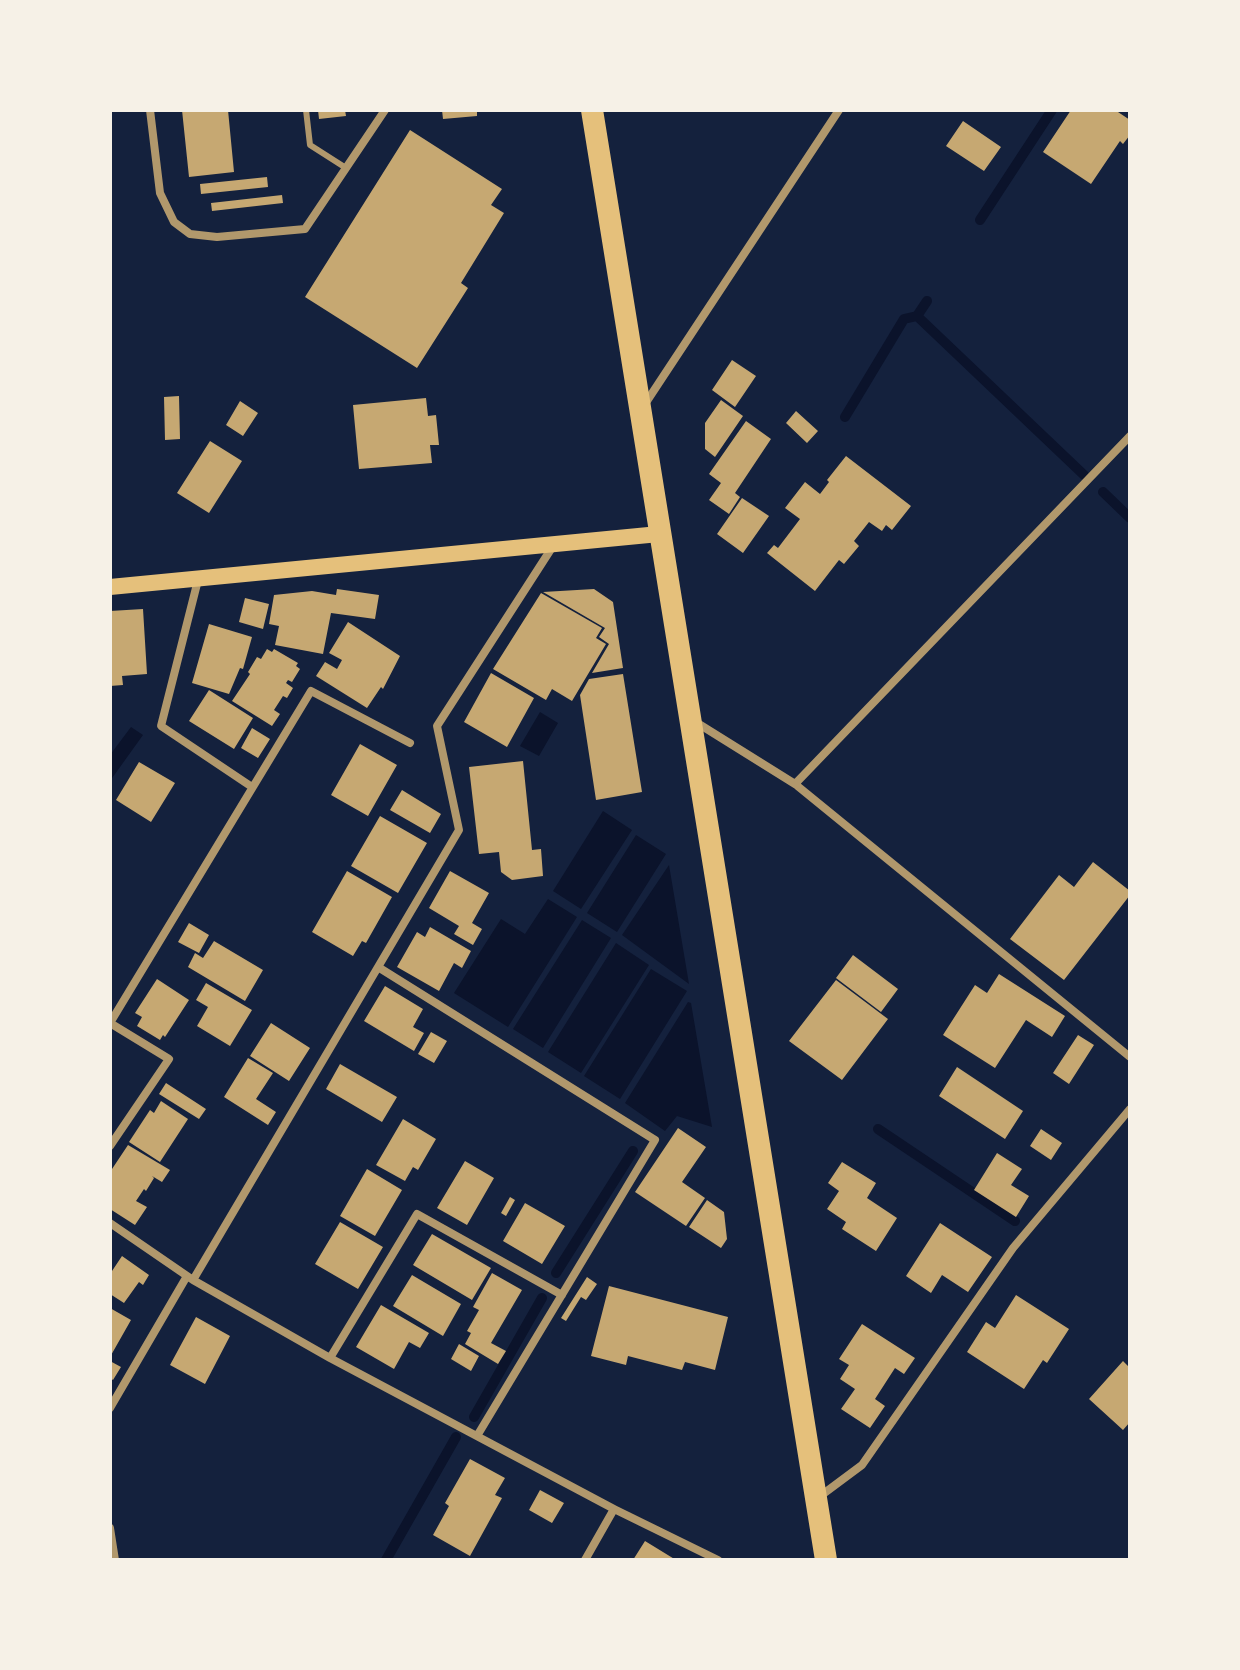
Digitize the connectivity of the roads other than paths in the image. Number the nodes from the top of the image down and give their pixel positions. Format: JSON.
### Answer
{"nodes":[{"id":1,"x":150,"y":110,"type":"edge"},
{"id":2,"x":306,"y":110,"type":"edge"},
{"id":3,"x":385,"y":110,"type":"edge"},
{"id":4,"x":592,"y":110,"type":"edge"},
{"id":5,"x":839,"y":110,"type":"edge"},
{"id":6,"x":346,"y":168,"type":"junction"},
{"id":7,"x":641,"y":410,"type":"junction"},
{"id":8,"x":1130,"y":436,"type":"edge"},
{"id":9,"x":659,"y":534,"type":"junction"},
{"id":10,"x":553,"y":544,"type":"junction"},
{"id":11,"x":198,"y":580,"type":"junction"},
{"id":12,"x":110,"y":587,"type":"edge"},
{"id":13,"x":690,"y":718,"type":"junction"},
{"id":14,"x":410,"y":743,"type":"dead end"},
{"id":15,"x":795,"y":784,"type":"junction"},
{"id":16,"x":252,"y":787,"type":"junction"},
{"id":17,"x":378,"y":967,"type":"junction"},
{"id":18,"x":1130,"y":1057,"type":"edge"},
{"id":19,"x":1130,"y":1109,"type":"edge"},
{"id":20,"x":110,"y":1146,"type":"edge"},
{"id":21,"x":110,"y":1223,"type":"edge"},
{"id":22,"x":190,"y":1278,"type":"junction"},
{"id":23,"x":562,"y":1295,"type":"junction"},
{"id":24,"x":330,"y":1358,"type":"junction"},
{"id":25,"x":110,"y":1408,"type":"edge"},
{"id":26,"x":477,"y":1436,"type":"junction"},
{"id":27,"x":816,"y":1500,"type":"junction"},
{"id":28,"x":614,"y":1509,"type":"junction"},
{"id":29,"x":110,"y":1528,"type":"edge"},
{"id":30,"x":115,"y":1560,"type":"edge"},
{"id":31,"x":585,"y":1560,"type":"edge"},
{"id":32,"x":718,"y":1560,"type":"edge"},
{"id":33,"x":826,"y":1560,"type":"edge"}],
"edges":[{"from":1,"to":6,"type":"street"},
{"from":2,"to":6,"type":"lane"},
{"from":3,"to":6,"type":"street"},
{"from":4,"to":7,"type":"highway"},
{"from":5,"to":7,"type":"street"},
{"from":7,"to":9,"type":"highway"},
{"from":8,"to":15,"type":"street"},
{"from":9,"to":10,"type":"main road"},
{"from":9,"to":13,"type":"highway"},
{"from":10,"to":11,"type":"main road"},
{"from":10,"to":17,"type":"street"},
{"from":11,"to":12,"type":"main road"},
{"from":11,"to":16,"type":"street"},
{"from":13,"to":15,"type":"street"},
{"from":13,"to":27,"type":"highway"},
{"from":14,"to":16,"type":"street"},
{"from":15,"to":18,"type":"street"},
{"from":16,"to":20,"type":"street"},
{"from":17,"to":22,"type":"street"},
{"from":17,"to":23,"type":"street"},
{"from":19,"to":27,"type":"street"},
{"from":21,"to":22,"type":"street"},
{"from":22,"to":24,"type":"street"},
{"from":22,"to":25,"type":"street"},
{"from":23,"to":24,"type":"street"},
{"from":23,"to":26,"type":"street"},
{"from":24,"to":26,"type":"street"},
{"from":26,"to":28,"type":"street"},
{"from":27,"to":33,"type":"highway"},
{"from":28,"to":31,"type":"street"},
{"from":28,"to":32,"type":"street"},
{"from":29,"to":30,"type":"street"}]}
